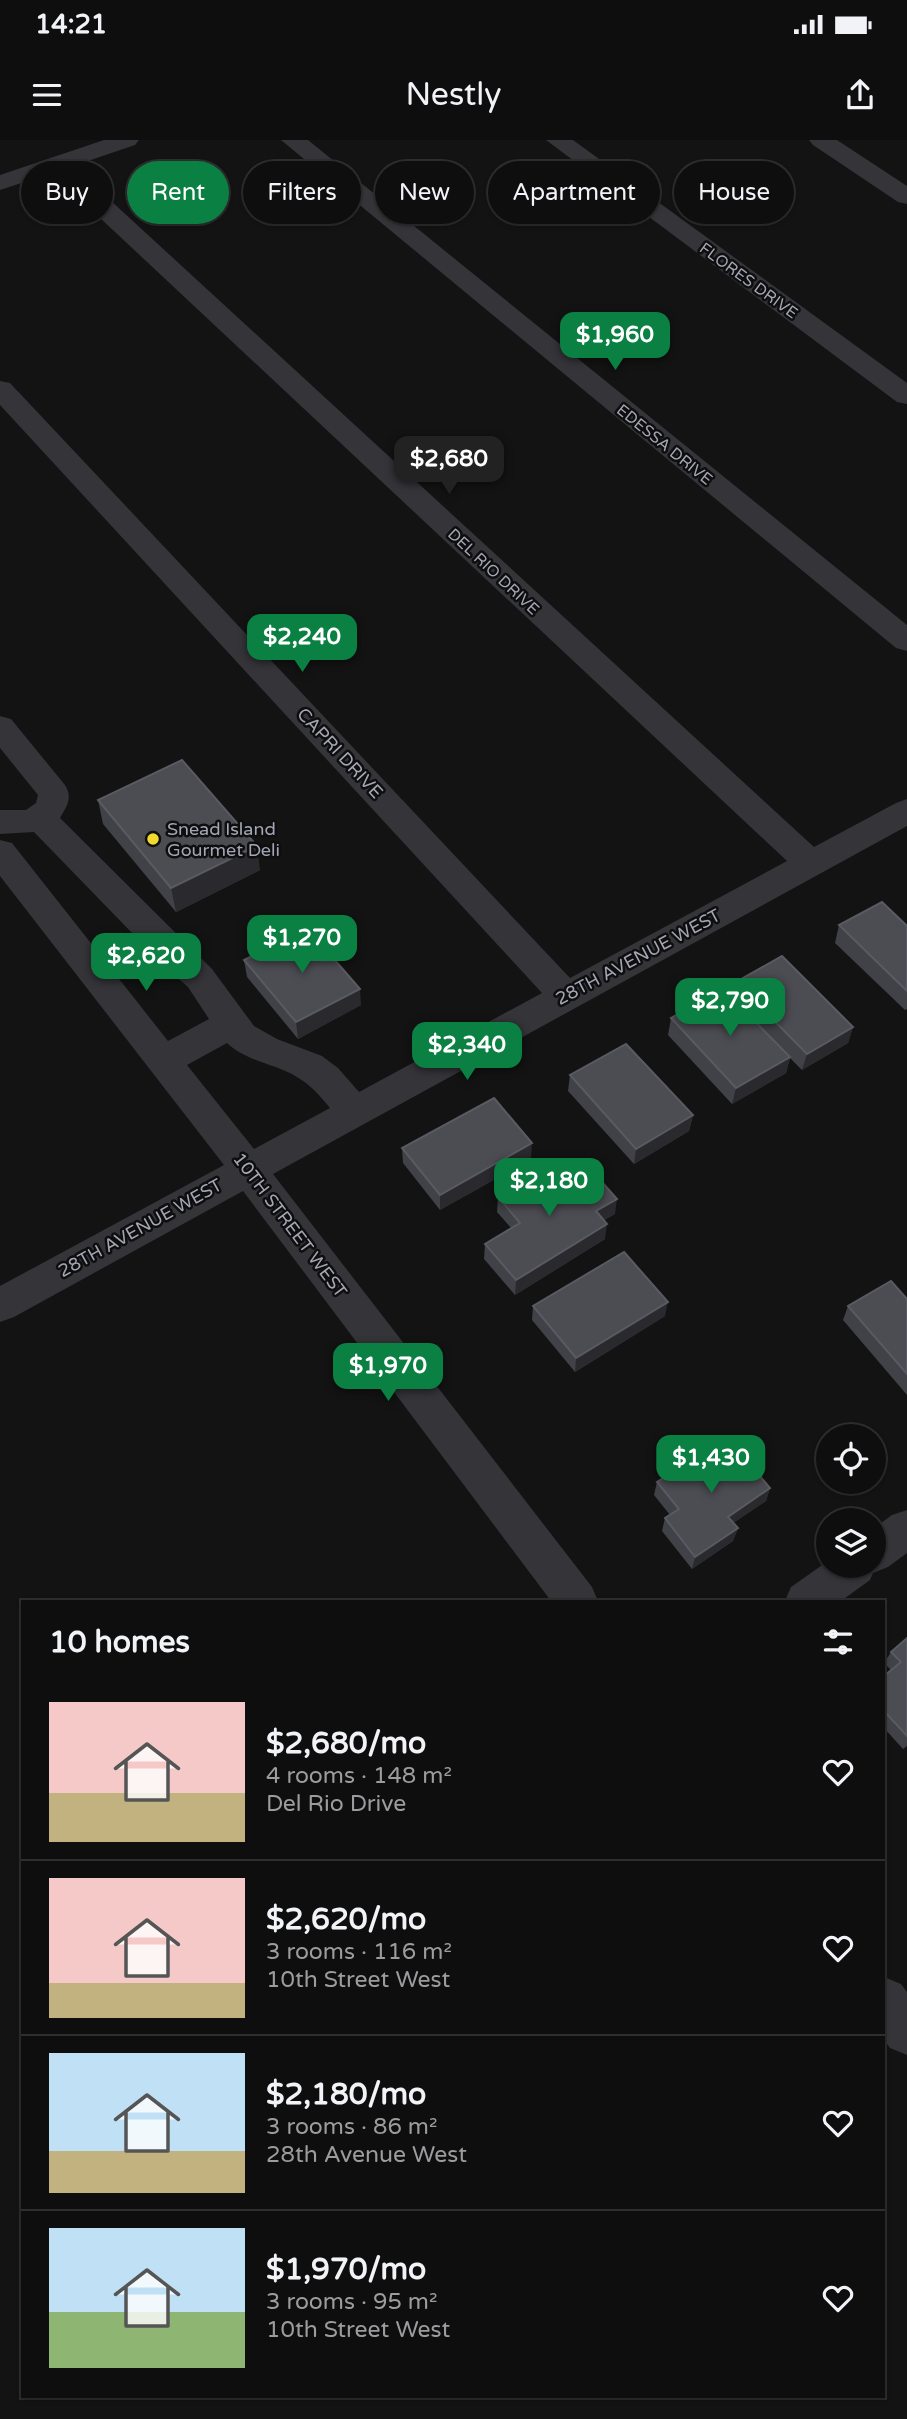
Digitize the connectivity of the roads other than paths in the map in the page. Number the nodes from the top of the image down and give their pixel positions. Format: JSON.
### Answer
{"nodes":[{"id":1,"x":127,"y":140,"type":"edge"},
{"id":2,"x":293,"y":140,"type":"edge"},
{"id":3,"x":558,"y":140,"type":"edge"},
{"id":4,"x":821,"y":140,"type":"edge"},
{"id":5,"x":65,"y":161,"type":"edge"},
{"id":6,"x":21,"y":176,"type":"edge"},
{"id":7,"x":0,"y":183,"type":"edge"},
{"id":8,"x":907,"y":197,"type":"edge"},
{"id":9,"x":113,"y":217,"type":"edge"},
{"id":10,"x":0,"y":388,"type":"edge"},
{"id":11,"x":907,"y":396,"type":"edge"},
{"id":12,"x":907,"y":641,"type":"edge"},
{"id":13,"x":0,"y":727,"type":"edge"},
{"id":14,"x":907,"y":811,"type":"edge"},
{"id":15,"x":39,"y":817,"type":"junction"},
{"id":16,"x":0,"y":822,"type":"edge"},
{"id":17,"x":0,"y":852,"type":"edge"},
{"id":18,"x":810,"y":863,"type":"junction"},
{"id":19,"x":566,"y":996,"type":"junction"},
{"id":20,"x":231,"y":1024,"type":"junction"},
{"id":21,"x":163,"y":1061,"type":"junction"},
{"id":22,"x":354,"y":1111,"type":"junction"},
{"id":23,"x":248,"y":1169,"type":"junction"},
{"id":24,"x":0,"y":1305,"type":"edge"},
{"id":25,"x":907,"y":1529,"type":"edge"},
{"id":26,"x":886,"y":1544,"type":"edge"},
{"id":27,"x":838,"y":1578,"type":"edge"},
{"id":28,"x":576,"y":1600,"type":"edge"},
{"id":29,"x":807,"y":1600,"type":"edge"},
{"id":30,"x":885,"y":2002,"type":"edge"},
{"id":31,"x":907,"y":2031,"type":"edge"}],
"edges":[{"from":1,"to":5,"type":"street"},
{"from":2,"to":12,"type":"street","name":"EDESSA DRIVE"},
{"from":3,"to":11,"type":"street","name":"FLORES DRIVE"},
{"from":4,"to":8,"type":"street"},
{"from":6,"to":7,"type":"street"},
{"from":9,"to":18,"type":"street","name":"DEL RIO DRIVE"},
{"from":10,"to":19,"type":"street","name":"CAPRI DRIVE"},
{"from":13,"to":15,"type":"street"},
{"from":14,"to":18,"type":"street","name":"28TH AVENUE WEST"},
{"from":15,"to":16,"type":"street"},
{"from":15,"to":20,"type":"street"},
{"from":17,"to":21,"type":"street","name":"10TH STREET WEST"},
{"from":18,"to":19,"type":"street","name":"28TH AVENUE WEST"},
{"from":19,"to":22,"type":"street","name":"28TH AVENUE WEST"},
{"from":20,"to":21,"type":"street"},
{"from":20,"to":22,"type":"street"},
{"from":21,"to":23,"type":"street","name":"10TH STREET WEST"},
{"from":22,"to":23,"type":"street","name":"28TH AVENUE WEST"},
{"from":23,"to":24,"type":"street","name":"28TH AVENUE WEST"},
{"from":23,"to":28,"type":"street","name":"10TH STREET WEST"},
{"from":25,"to":26,"type":"street"},
{"from":27,"to":29,"type":"street"},
{"from":30,"to":31,"type":"street"}]}
